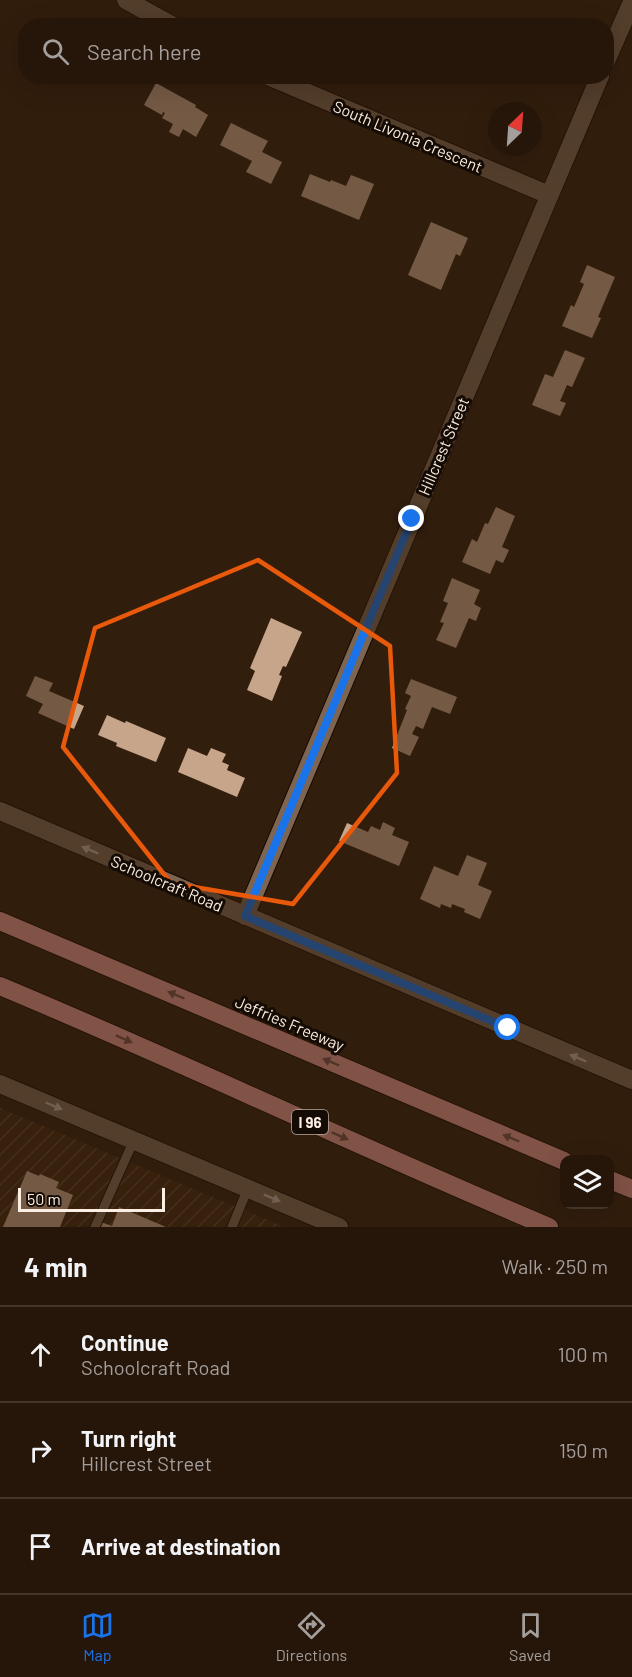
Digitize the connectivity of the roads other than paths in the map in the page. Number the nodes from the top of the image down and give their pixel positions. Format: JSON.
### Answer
{"nodes":[{"id":1,"x":126,"y":0,"type":"edge"},
{"id":2,"x":632,"y":2,"type":"edge"},
{"id":3,"x":159,"y":18,"type":"edge"},
{"id":4,"x":614,"y":43,"type":"edge"},
{"id":5,"x":287,"y":84,"type":"edge"},
{"id":6,"x":597,"y":84,"type":"edge"},
{"id":7,"x":549,"y":195,"type":"junction"},
{"id":8,"x":0,"y":811,"type":"edge"},
{"id":9,"x":245,"y":916,"type":"junction"},
{"id":10,"x":0,"y":921,"type":"edge"},
{"id":11,"x":0,"y":986,"type":"edge"},
{"id":12,"x":0,"y":996,"type":"edge"},
{"id":13,"x":70,"y":1015,"type":"junction"},
{"id":14,"x":632,"y":1080,"type":"edge"},
{"id":15,"x":0,"y":1084,"type":"edge"},
{"id":16,"x":134,"y":1140,"type":"junction"},
{"id":17,"x":560,"y":1159,"type":"edge"},
{"id":18,"x":614,"y":1182,"type":"edge"},
{"id":19,"x":248,"y":1188,"type":"junction"},
{"id":20,"x":632,"y":1189,"type":"edge"},
{"id":21,"x":309,"y":1221,"type":"edge"},
{"id":22,"x":95,"y":1227,"type":"edge"},
{"id":23,"x":232,"y":1227,"type":"edge"},
{"id":24,"x":339,"y":1227,"type":"edge"},
{"id":25,"x":549,"y":1227,"type":"edge"}],
"edges":[{"from":1,"to":3,"type":"street"},
{"from":2,"to":4,"type":"street"},
{"from":5,"to":7,"type":"street","name":"South Livonia Crescent"},
{"from":6,"to":7,"type":"street","name":"Hillcrest Street"},
{"from":7,"to":9,"type":"street","name":"Hillcrest Street"},
{"from":9,"to":8,"type":"street","name":"Schoolcraft Road","one_way":true},
{"from":14,"to":9,"type":"street","name":"Schoolcraft Road","one_way":true},
{"from":17,"to":10,"type":"highway","name":"Jeffries Freeway","one_way":true},
{"from":11,"to":13,"type":"highway","number":"I 96"},
{"from":12,"to":13,"type":"highway"},
{"from":13,"to":25,"type":"highway","number":"I 96","one_way":true},
{"from":15,"to":16,"type":"street","one_way":true},
{"from":16,"to":19,"type":"street"},
{"from":16,"to":22,"type":"lane"},
{"from":18,"to":20,"type":"highway"},
{"from":19,"to":21,"type":"street","one_way":true},
{"from":19,"to":23,"type":"lane"},
{"from":21,"to":24,"type":"street"}]}
